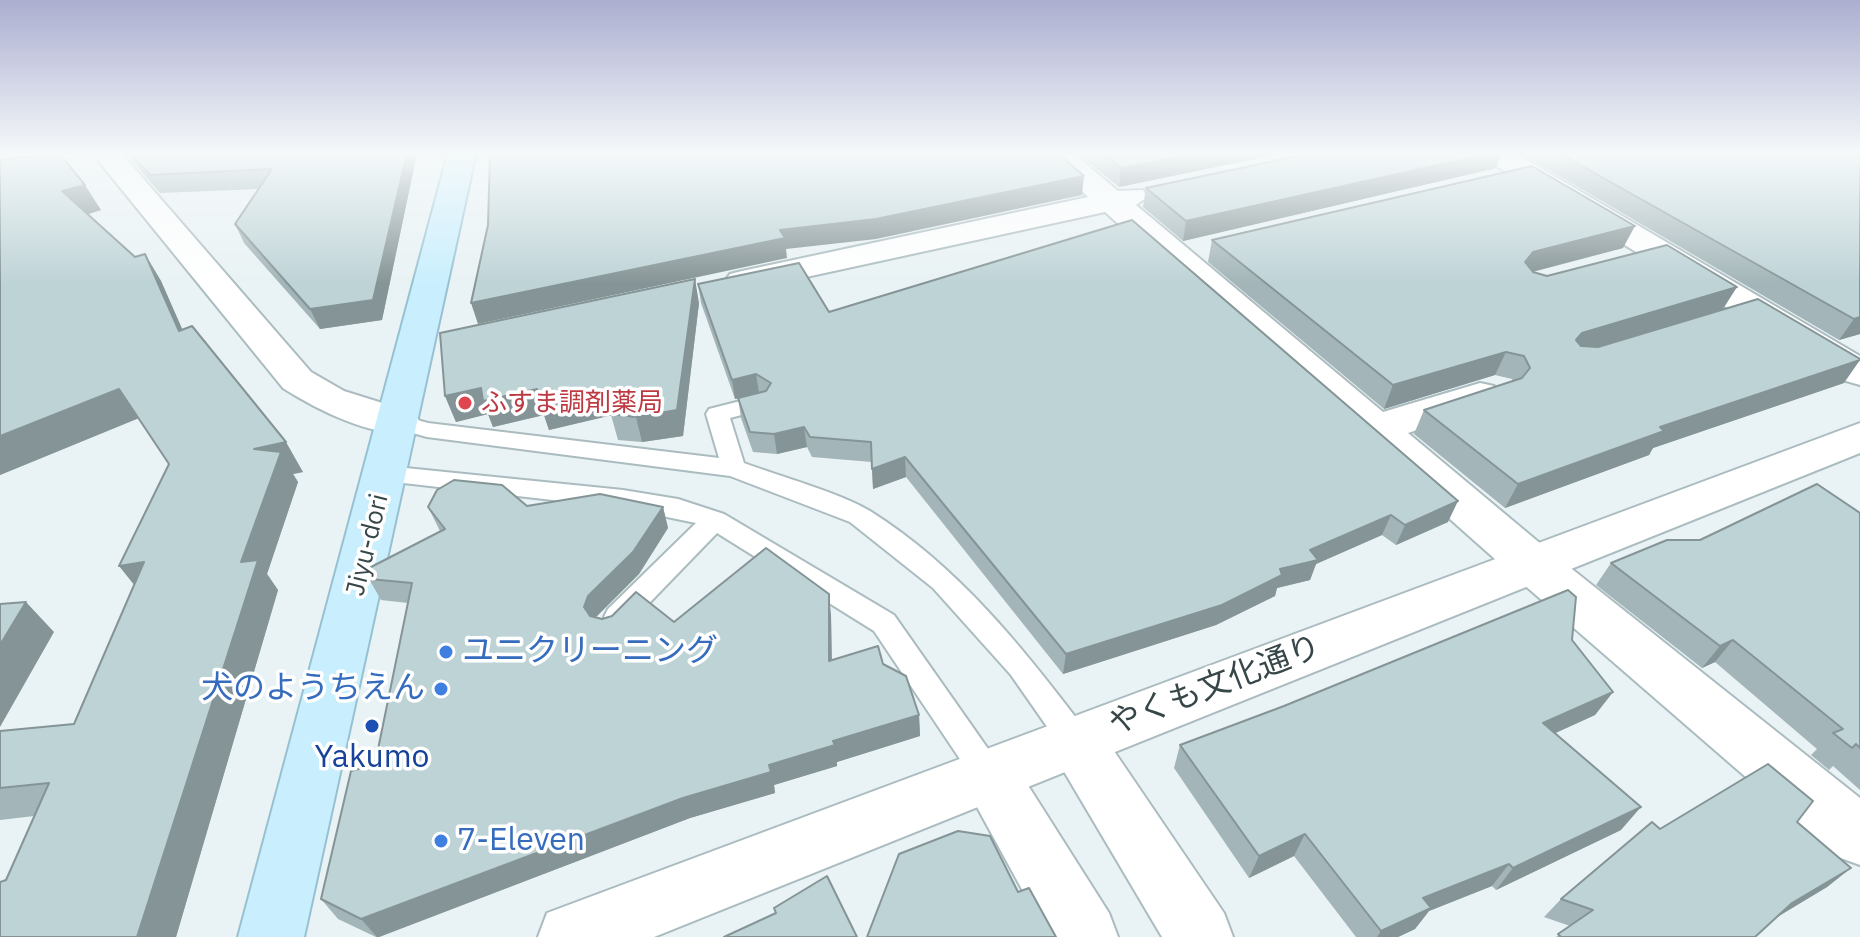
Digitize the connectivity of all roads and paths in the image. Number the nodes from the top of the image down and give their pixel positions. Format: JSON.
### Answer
{"nodes":[{"id":1,"x":142,"y":197,"type":"edge"},
{"id":2,"x":455,"y":197,"type":"edge"},
{"id":3,"x":1106,"y":197,"type":"edge"},
{"id":4,"x":1135,"y":197,"type":"edge"},
{"id":5,"x":1568,"y":197,"type":"edge"},
{"id":6,"x":1112,"y":202,"type":"junction"},
{"id":7,"x":1660,"y":252,"type":"junction"},
{"id":8,"x":1614,"y":264,"type":"edge"},
{"id":9,"x":707,"y":289,"type":"edge"},
{"id":10,"x":1860,"y":373,"type":"edge"},
{"id":11,"x":1496,"y":390,"type":"edge"},
{"id":12,"x":760,"y":403,"type":"edge"},
{"id":13,"x":399,"y":422,"type":"junction"},
{"id":14,"x":1375,"y":429,"type":"junction"},
{"id":15,"x":1860,"y":437,"type":"edge"},
{"id":16,"x":734,"y":468,"type":"junction"},
{"id":17,"x":386,"y":474,"type":"junction"},
{"id":18,"x":715,"y":520,"type":"junction"},
{"id":19,"x":1531,"y":563,"type":"junction"},
{"id":20,"x":608,"y":627,"type":"edge"},
{"id":21,"x":1075,"y":741,"type":"junction"},
{"id":22,"x":989,"y":776,"type":"junction"},
{"id":23,"x":1860,"y":836,"type":"edge"},
{"id":24,"x":271,"y":937,"type":"edge"},
{"id":25,"x":571,"y":937,"type":"edge"},
{"id":26,"x":1085,"y":937,"type":"edge"},
{"id":27,"x":1200,"y":937,"type":"edge"}],
"edges":[{"from":1,"to":13,"type":"street"},
{"from":2,"to":13,"type":"main road","name":"Jiyu-dori"},
{"from":3,"to":6,"type":"street"},
{"from":4,"to":6,"type":"street"},
{"from":5,"to":7,"type":"street"},
{"from":6,"to":9,"type":"street"},
{"from":6,"to":14,"type":"street"},
{"from":7,"to":8,"type":"street"},
{"from":7,"to":10,"type":"street"},
{"from":11,"to":14,"type":"street"},
{"from":12,"to":16,"type":"lane"},
{"from":13,"to":16,"type":"lane"},
{"from":13,"to":17,"type":"main road","name":"Jiyu-dori"},
{"from":14,"to":19,"type":"street"},
{"from":15,"to":19,"type":"street","name":"やくも文化通り"},
{"from":16,"to":21,"type":"lane"},
{"from":17,"to":18,"type":"lane"},
{"from":17,"to":24,"type":"main road","name":"Jiyu-dori"},
{"from":18,"to":20,"type":"lane"},
{"from":18,"to":22,"type":"lane"},
{"from":19,"to":21,"type":"street","name":"やくも文化通り"},
{"from":19,"to":23,"type":"street"},
{"from":21,"to":22,"type":"street","name":"やくも文化通り"},
{"from":21,"to":27,"type":"street"},
{"from":22,"to":25,"type":"street","name":"やくも文化通り"},
{"from":22,"to":26,"type":"street"}]}
